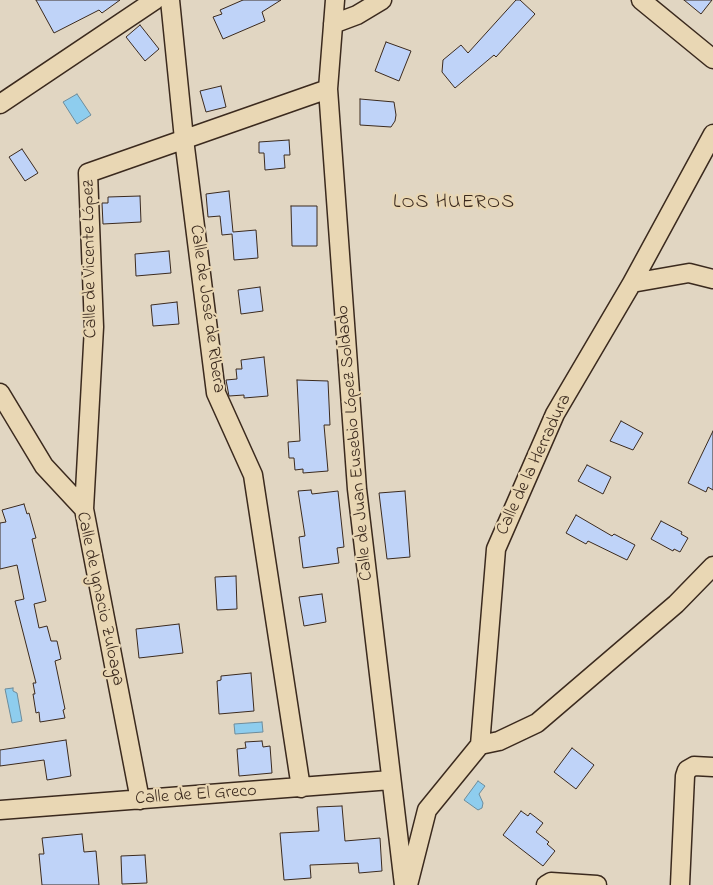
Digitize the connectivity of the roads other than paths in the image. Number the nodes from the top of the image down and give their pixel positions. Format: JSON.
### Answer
{"nodes":[{"id":1,"x":156,"y":0,"type":"edge"},
{"id":2,"x":170,"y":0,"type":"edge"},
{"id":3,"x":335,"y":0,"type":"edge"},
{"id":4,"x":382,"y":0,"type":"edge"},
{"id":5,"x":641,"y":0,"type":"edge"},
{"id":6,"x":333,"y":24,"type":"junction"},
{"id":7,"x":713,"y":59,"type":"edge"},
{"id":8,"x":328,"y":89,"type":"junction"},
{"id":9,"x":0,"y":104,"type":"edge"},
{"id":10,"x":713,"y":134,"type":"edge"},
{"id":11,"x":184,"y":139,"type":"junction"},
{"id":12,"x":713,"y":279,"type":"edge"},
{"id":13,"x":632,"y":283,"type":"junction"},
{"id":14,"x":0,"y":393,"type":"edge"},
{"id":15,"x":84,"y":509,"type":"junction"},
{"id":16,"x":713,"y":566,"type":"edge"},
{"id":17,"x":480,"y":744,"type":"junction"},
{"id":18,"x":713,"y":767,"type":"edge"},
{"id":19,"x":391,"y":780,"type":"junction"},
{"id":20,"x":301,"y":788,"type":"junction"},
{"id":21,"x":140,"y":800,"type":"junction"},
{"id":22,"x":0,"y":810,"type":"edge"},
{"id":23,"x":404,"y":885,"type":"edge"},
{"id":24,"x":408,"y":885,"type":"edge"},
{"id":25,"x":546,"y":885,"type":"edge"},
{"id":26,"x":597,"y":885,"type":"edge"},
{"id":27,"x":680,"y":885,"type":"edge"}],
"edges":[{"from":1,"to":9,"type":"street"},
{"from":2,"to":11,"type":"street","name":"Calle de José de Ribera"},
{"from":3,"to":6,"type":"street","name":"Calle de Juan Eusebio López Soldado"},
{"from":4,"to":6,"type":"street"},
{"from":5,"to":7,"type":"street"},
{"from":6,"to":8,"type":"street","name":"Calle de Juan Eusebio López Soldado"},
{"from":8,"to":11,"type":"street","name":"Calle de Vicente López"},
{"from":8,"to":19,"type":"street","name":"Calle de Juan Eusebio López Soldado"},
{"from":10,"to":13,"type":"street","name":"Calle de la Herradura"},
{"from":11,"to":15,"type":"street","name":"Calle de Vicente López"},
{"from":11,"to":20,"type":"street","name":"Calle de José de Ribera"},
{"from":12,"to":13,"type":"street"},
{"from":13,"to":17,"type":"street","name":"Calle de la Herradura"},
{"from":14,"to":15,"type":"street","name":"Calle de Ignacio Zuloaga"},
{"from":15,"to":21,"type":"street","name":"Calle de Ignacio Zuloaga"},
{"from":16,"to":17,"type":"street"},
{"from":17,"to":24,"type":"street"},
{"from":18,"to":27,"type":"street"},
{"from":19,"to":20,"type":"street","name":"Calle de El Greco"},
{"from":19,"to":23,"type":"street","name":"Calle de Juan Eusebio López Soldado"},
{"from":20,"to":21,"type":"street","name":"Calle de El Greco"},
{"from":21,"to":22,"type":"street","name":"Calle de El Greco"},
{"from":25,"to":26,"type":"street"}]}
